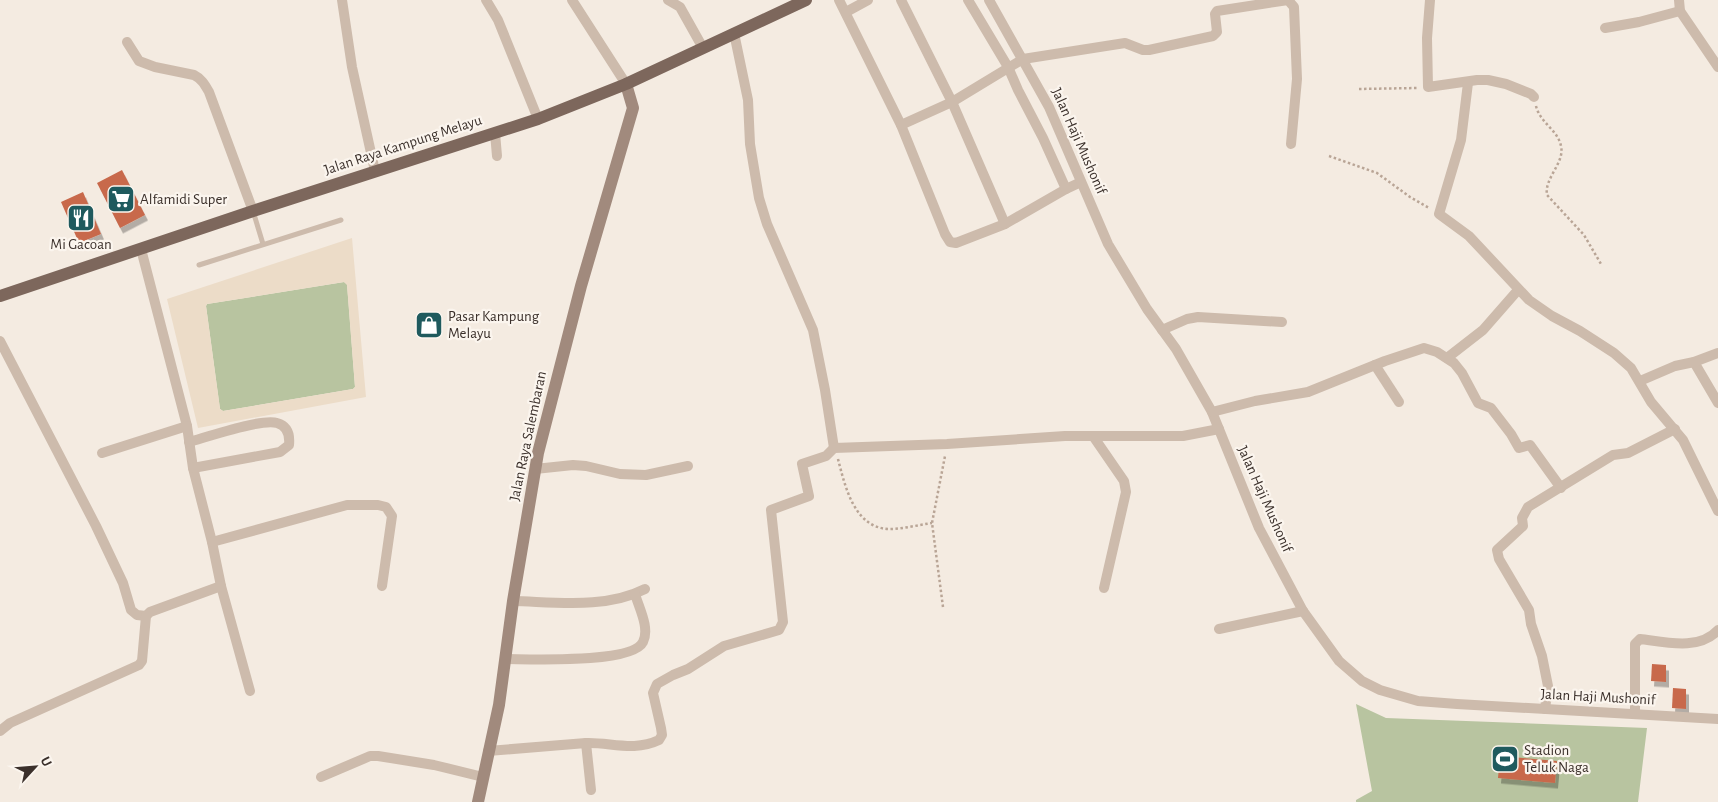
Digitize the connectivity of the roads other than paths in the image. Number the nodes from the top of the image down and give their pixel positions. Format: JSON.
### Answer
{"nodes":[{"id":1,"x":342,"y":0,"type":"edge"},
{"id":2,"x":486,"y":0,"type":"edge"},
{"id":3,"x":572,"y":0,"type":"edge"},
{"id":4,"x":668,"y":0,"type":"edge"},
{"id":5,"x":839,"y":0,"type":"edge"},
{"id":6,"x":868,"y":0,"type":"edge"},
{"id":7,"x":901,"y":0,"type":"edge"},
{"id":8,"x":968,"y":0,"type":"edge"},
{"id":9,"x":989,"y":0,"type":"edge"},
{"id":10,"x":1430,"y":0,"type":"edge"},
{"id":11,"x":801,"y":1,"type":"edge"},
{"id":12,"x":1234,"y":4,"type":"edge"},
{"id":13,"x":1680,"y":5,"type":"edge"},
{"id":14,"x":846,"y":12,"type":"junction"},
{"id":15,"x":1605,"y":28,"type":"dead end"},
{"id":16,"x":734,"y":33,"type":"junction"},
{"id":17,"x":127,"y":42,"type":"dead end"},
{"id":18,"x":703,"y":48,"type":"junction"},
{"id":19,"x":1023,"y":59,"type":"junction"},
{"id":20,"x":1008,"y":67,"type":"junction"},
{"id":21,"x":1718,"y":68,"type":"edge"},
{"id":22,"x":1468,"y":83,"type":"junction"},
{"id":23,"x":626,"y":84,"type":"junction"},
{"id":24,"x":1534,"y":97,"type":"road end"},
{"id":25,"x":952,"y":102,"type":"junction"},
{"id":26,"x":538,"y":119,"type":"junction"},
{"id":27,"x":900,"y":124,"type":"junction"},
{"id":28,"x":495,"y":132,"type":"junction"},
{"id":29,"x":1291,"y":144,"type":"dead end"},
{"id":30,"x":497,"y":156,"type":"dead end"},
{"id":31,"x":375,"y":171,"type":"junction"},
{"id":32,"x":1081,"y":182,"type":"junction"},
{"id":33,"x":1066,"y":189,"type":"junction"},
{"id":34,"x":253,"y":211,"type":"junction"},
{"id":35,"x":341,"y":220,"type":"dead end"},
{"id":36,"x":1005,"y":224,"type":"junction"},
{"id":37,"x":263,"y":244,"type":"junction"},
{"id":38,"x":141,"y":249,"type":"junction"},
{"id":39,"x":199,"y":265,"type":"dead end"},
{"id":40,"x":1518,"y":290,"type":"junction"},
{"id":41,"x":0,"y":296,"type":"edge"},
{"id":42,"x":1282,"y":322,"type":"dead end"},
{"id":43,"x":1162,"y":330,"type":"junction"},
{"id":44,"x":0,"y":341,"type":"edge"},
{"id":45,"x":1718,"y":353,"type":"edge"},
{"id":46,"x":1447,"y":358,"type":"junction"},
{"id":47,"x":1694,"y":362,"type":"junction"},
{"id":48,"x":1375,"y":365,"type":"junction"},
{"id":49,"x":1640,"y":381,"type":"junction"},
{"id":50,"x":1399,"y":402,"type":"dead end"},
{"id":51,"x":1718,"y":403,"type":"edge"},
{"id":52,"x":1212,"y":412,"type":"junction"},
{"id":53,"x":186,"y":426,"type":"junction"},
{"id":54,"x":1219,"y":429,"type":"junction"},
{"id":55,"x":1675,"y":429,"type":"junction"},
{"id":56,"x":1093,"y":436,"type":"junction"},
{"id":57,"x":189,"y":442,"type":"junction"},
{"id":58,"x":834,"y":448,"type":"junction"},
{"id":59,"x":102,"y":453,"type":"dead end"},
{"id":60,"x":688,"y":466,"type":"dead end"},
{"id":61,"x":194,"y":468,"type":"junction"},
{"id":62,"x":535,"y":469,"type":"junction"},
{"id":63,"x":1561,"y":488,"type":"junction"},
{"id":64,"x":1718,"y":511,"type":"edge"},
{"id":65,"x":212,"y":542,"type":"junction"},
{"id":66,"x":220,"y":586,"type":"junction"},
{"id":67,"x":382,"y":586,"type":"dead end"},
{"id":68,"x":1104,"y":588,"type":"dead end"},
{"id":69,"x":645,"y":589,"type":"dead end"},
{"id":70,"x":635,"y":594,"type":"junction"},
{"id":71,"x":513,"y":601,"type":"junction"},
{"id":72,"x":1304,"y":611,"type":"junction"},
{"id":73,"x":146,"y":616,"type":"junction"},
{"id":74,"x":1219,"y":629,"type":"dead end"},
{"id":75,"x":1718,"y":630,"type":"edge"},
{"id":76,"x":505,"y":659,"type":"junction"},
{"id":77,"x":250,"y":691,"type":"dead end"},
{"id":78,"x":1545,"y":710,"type":"junction"},
{"id":79,"x":1635,"y":714,"type":"junction"},
{"id":80,"x":1718,"y":719,"type":"edge"},
{"id":81,"x":0,"y":731,"type":"edge"},
{"id":82,"x":586,"y":744,"type":"junction"},
{"id":83,"x":488,"y":751,"type":"junction"},
{"id":84,"x":321,"y":777,"type":"dead end"},
{"id":85,"x":483,"y":778,"type":"junction"},
{"id":86,"x":592,"y":790,"type":"dead end"},
{"id":87,"x":478,"y":802,"type":"edge"}],
"edges":[{"from":1,"to":31,"type":"street"},
{"from":2,"to":26,"type":"street"},
{"from":3,"to":23,"type":"street"},
{"from":4,"to":18,"type":"street"},
{"from":5,"to":14,"type":"street"},
{"from":6,"to":14,"type":"street"},
{"from":7,"to":25,"type":"street"},
{"from":8,"to":20,"type":"street"},
{"from":9,"to":19,"type":"street","name":"Jalan Haji Mushonif"},
{"from":10,"to":22,"type":"street"},
{"from":11,"to":16,"type":"main road","name":"Jalan Raya Kampung Melayu"},
{"from":12,"to":19,"type":"street"},
{"from":12,"to":29,"type":"street"},
{"from":13,"to":15,"type":"street"},
{"from":13,"to":21,"type":"street"},
{"from":14,"to":27,"type":"street"},
{"from":16,"to":18,"type":"main road","name":"Jalan Raya Kampung Melayu"},
{"from":16,"to":58,"type":"street"},
{"from":17,"to":34,"type":"street"},
{"from":18,"to":23,"type":"main road","name":"Jalan Raya Kampung Melayu"},
{"from":19,"to":20,"type":"street"},
{"from":19,"to":32,"type":"street","name":"Jalan Haji Mushonif"},
{"from":20,"to":25,"type":"street"},
{"from":20,"to":33,"type":"street"},
{"from":22,"to":24,"type":"street"},
{"from":22,"to":40,"type":"street"},
{"from":23,"to":26,"type":"main road","name":"Jalan Raya Kampung Melayu"},
{"from":23,"to":62,"type":"main road","name":"Jalan Raya Salembaran"},
{"from":25,"to":27,"type":"street"},
{"from":25,"to":36,"type":"street"},
{"from":26,"to":28,"type":"main road","name":"Jalan Raya Kampung Melayu"},
{"from":27,"to":36,"type":"street"},
{"from":28,"to":30,"type":"street"},
{"from":28,"to":31,"type":"main road","name":"Jalan Raya Kampung Melayu"},
{"from":31,"to":34,"type":"main road","name":"Jalan Raya Kampung Melayu"},
{"from":32,"to":33,"type":"street"},
{"from":32,"to":43,"type":"street","name":"Jalan Haji Mushonif"},
{"from":33,"to":36,"type":"street"},
{"from":34,"to":37,"type":"lane"},
{"from":34,"to":38,"type":"main road","name":"Jalan Raya Kampung Melayu"},
{"from":35,"to":37,"type":"lane"},
{"from":37,"to":39,"type":"lane"},
{"from":38,"to":41,"type":"main road","name":"Jalan Raya Kampung Melayu"},
{"from":38,"to":53,"type":"street"},
{"from":40,"to":46,"type":"street"},
{"from":40,"to":49,"type":"street"},
{"from":42,"to":43,"type":"street"},
{"from":43,"to":52,"type":"street","name":"Jalan Haji Mushonif"},
{"from":44,"to":73,"type":"street"},
{"from":45,"to":47,"type":"street"},
{"from":46,"to":48,"type":"street"},
{"from":46,"to":63,"type":"street"},
{"from":47,"to":49,"type":"street"},
{"from":47,"to":51,"type":"street"},
{"from":48,"to":50,"type":"street"},
{"from":48,"to":52,"type":"street"},
{"from":49,"to":55,"type":"street"},
{"from":52,"to":54,"type":"street","name":"Jalan Haji Mushonif"},
{"from":53,"to":57,"type":"street"},
{"from":53,"to":59,"type":"street"},
{"from":54,"to":56,"type":"street"},
{"from":54,"to":72,"type":"street","name":"Jalan Haji Mushonif"},
{"from":55,"to":63,"type":"street"},
{"from":55,"to":64,"type":"street"},
{"from":56,"to":58,"type":"street"},
{"from":56,"to":68,"type":"street"},
{"from":57,"to":61,"type":"street"},
{"from":57,"to":61,"type":"street"},
{"from":58,"to":82,"type":"street"},
{"from":60,"to":62,"type":"street"},
{"from":61,"to":65,"type":"street"},
{"from":62,"to":71,"type":"main road","name":"Jalan Raya Salembaran"},
{"from":63,"to":78,"type":"street"},
{"from":65,"to":66,"type":"street"},
{"from":65,"to":67,"type":"street"},
{"from":66,"to":73,"type":"street"},
{"from":66,"to":77,"type":"street"},
{"from":69,"to":70,"type":"street"},
{"from":70,"to":71,"type":"street"},
{"from":70,"to":76,"type":"street"},
{"from":71,"to":76,"type":"main road","name":"Jalan Raya Salembaran"},
{"from":72,"to":74,"type":"street"},
{"from":72,"to":78,"type":"street","name":"Jalan Haji Mushonif"},
{"from":73,"to":81,"type":"street"},
{"from":75,"to":79,"type":"street"},
{"from":76,"to":83,"type":"main road","name":"Jalan Raya Salembaran"},
{"from":78,"to":79,"type":"street","name":"Jalan Haji Mushonif"},
{"from":79,"to":80,"type":"street","name":"Jalan Haji Mushonif"},
{"from":82,"to":83,"type":"street"},
{"from":82,"to":86,"type":"street"},
{"from":83,"to":85,"type":"main road","name":"Jalan Raya Salembaran"},
{"from":84,"to":85,"type":"street"},
{"from":85,"to":87,"type":"main road","name":"Jalan Raya Salembaran"}]}
